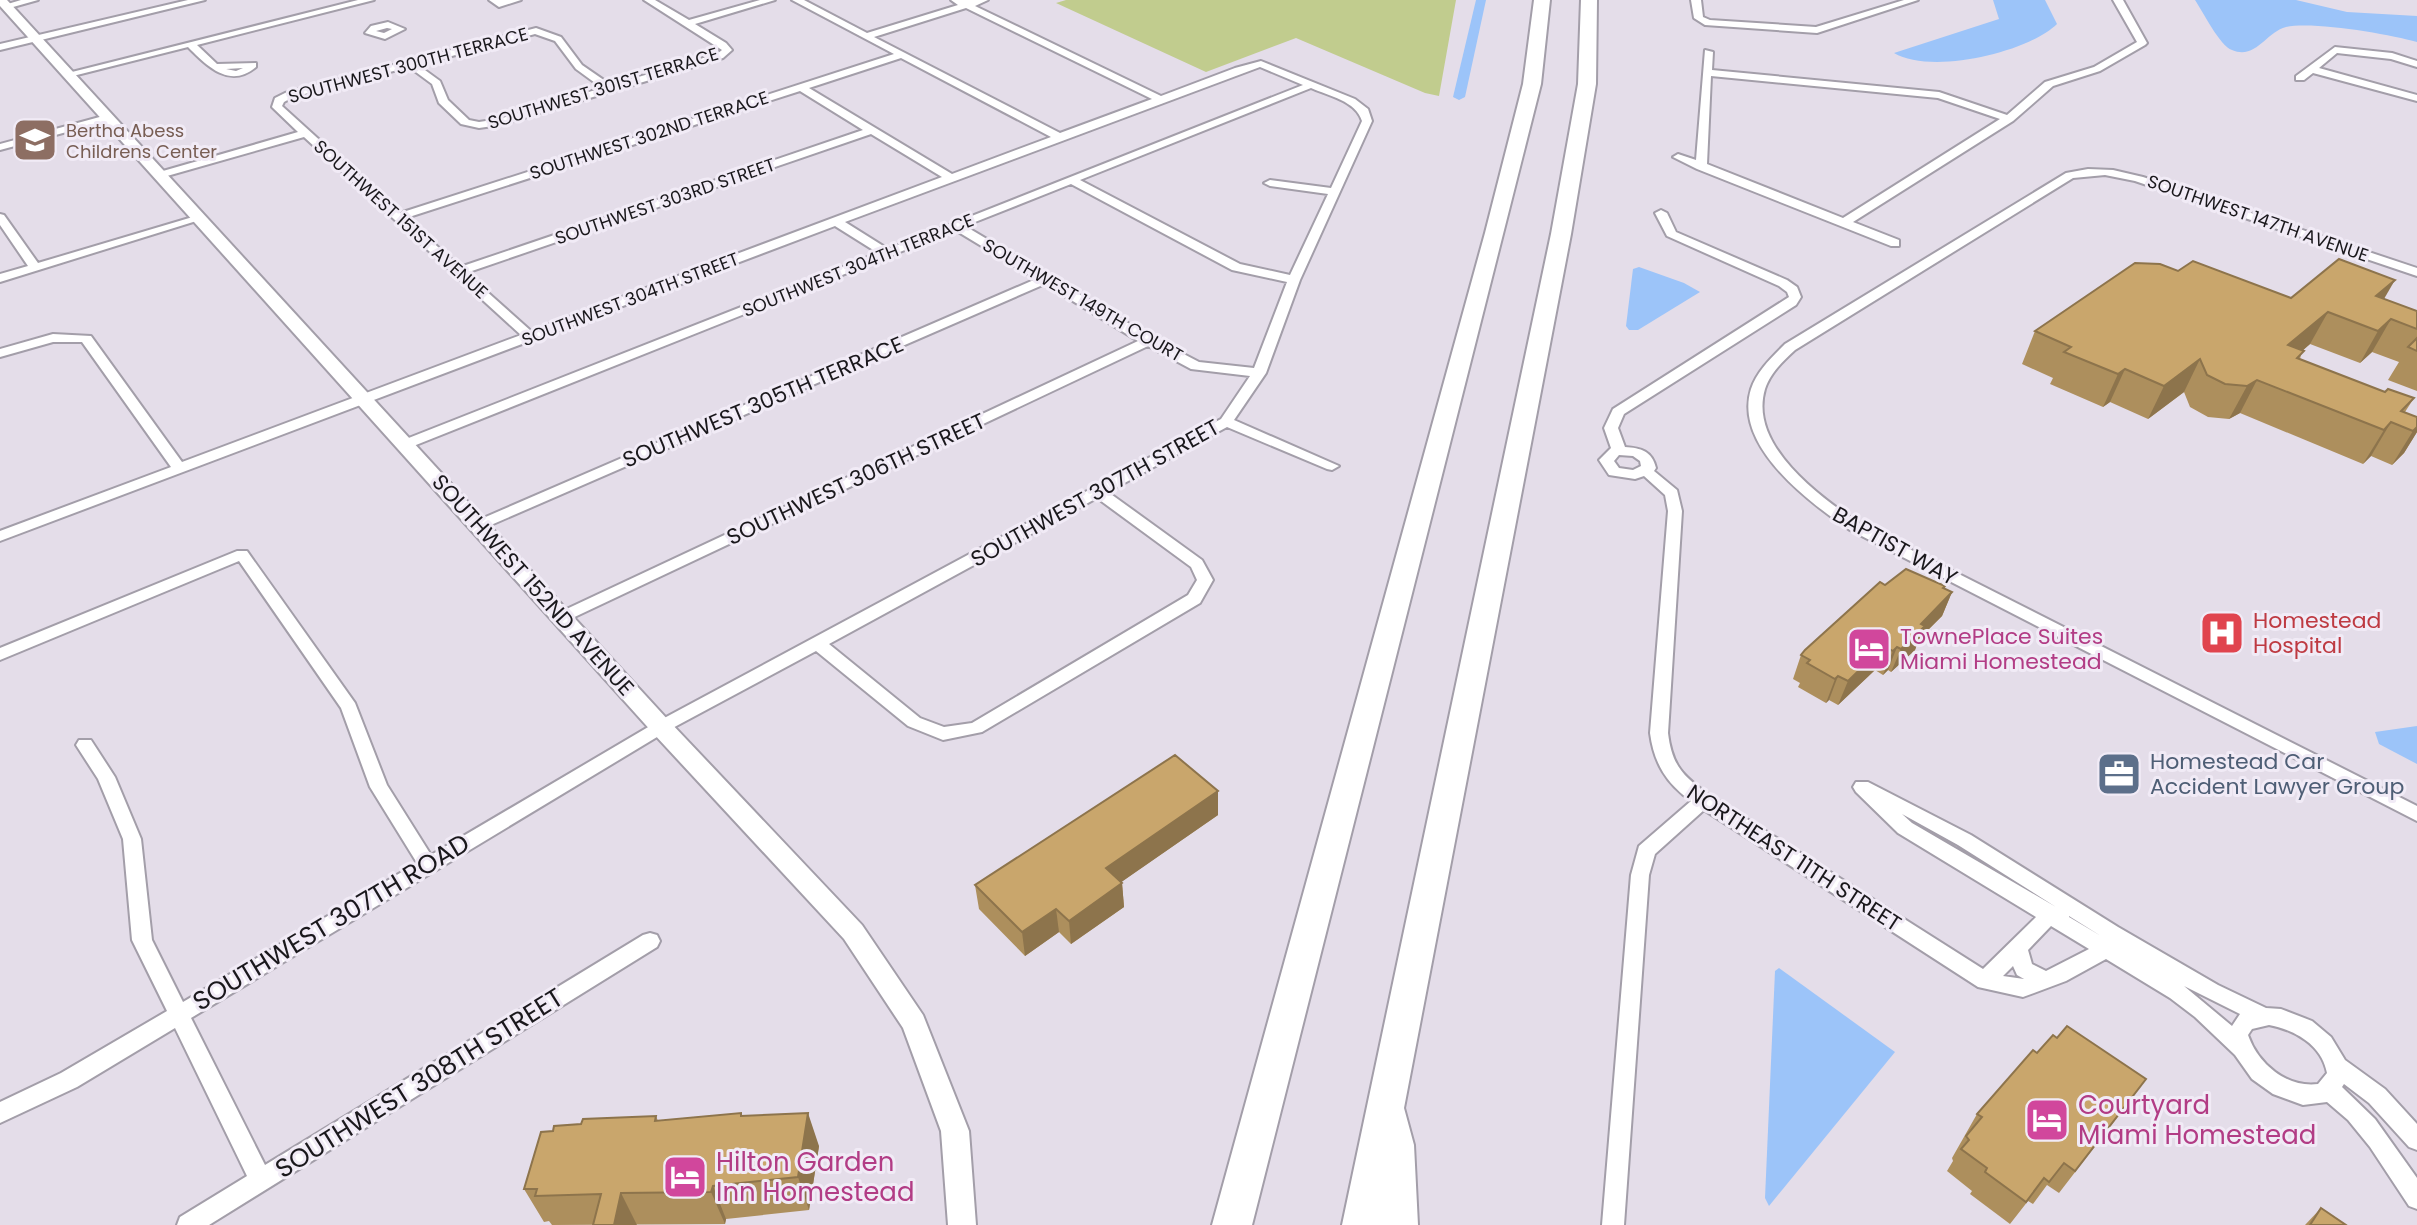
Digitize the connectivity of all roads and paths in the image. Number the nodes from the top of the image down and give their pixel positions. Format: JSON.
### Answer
{"nodes":[{"id":1,"x":33,"y":0,"type":"edge"},
{"id":2,"x":200,"y":0,"type":"edge"},
{"id":3,"x":494,"y":0,"type":"edge"},
{"id":4,"x":516,"y":0,"type":"edge"},
{"id":5,"x":649,"y":0,"type":"edge"},
{"id":6,"x":770,"y":0,"type":"edge"},
{"id":7,"x":797,"y":0,"type":"edge"},
{"id":8,"x":983,"y":0,"type":"edge"},
{"id":9,"x":1542,"y":0,"type":"edge"},
{"id":10,"x":1589,"y":0,"type":"edge"},
{"id":11,"x":1696,"y":0,"type":"edge"},
{"id":12,"x":1913,"y":0,"type":"edge"},
{"id":13,"x":2118,"y":0,"type":"edge"},
{"id":14,"x":365,"y":1,"type":"edge"},
{"id":15,"x":3,"y":3,"type":"edge"},
{"id":16,"x":961,"y":3,"type":"edge"},
{"id":17,"x":689,"y":23,"type":"junction"},
{"id":18,"x":386,"y":25,"type":"dead end"},
{"id":19,"x":866,"y":36,"type":"junction"},
{"id":20,"x":36,"y":39,"type":"junction"},
{"id":21,"x":190,"y":44,"type":"junction"},
{"id":22,"x":0,"y":47,"type":"edge"},
{"id":23,"x":1708,"y":52,"type":"dead end"},
{"id":24,"x":902,"y":55,"type":"junction"},
{"id":25,"x":2378,"y":55,"type":"junction"},
{"id":26,"x":410,"y":63,"type":"junction"},
{"id":27,"x":2368,"y":63,"type":"dead end"},
{"id":28,"x":2417,"y":64,"type":"edge"},
{"id":29,"x":214,"y":67,"type":"dead end"},
{"id":30,"x":2311,"y":69,"type":"junction"},
{"id":31,"x":2358,"y":71,"type":"dead end"},
{"id":32,"x":1707,"y":73,"type":"junction"},
{"id":33,"x":69,"y":74,"type":"junction"},
{"id":34,"x":2300,"y":78,"type":"dead end"},
{"id":35,"x":2348,"y":79,"type":"junction"},
{"id":36,"x":1311,"y":85,"type":"junction"},
{"id":37,"x":800,"y":87,"type":"junction"},
{"id":38,"x":610,"y":89,"type":"junction"},
{"id":39,"x":2417,"y":98,"type":"edge"},
{"id":40,"x":1160,"y":99,"type":"junction"},
{"id":41,"x":279,"y":100,"type":"joint"},
{"id":42,"x":107,"y":118,"type":"junction"},
{"id":43,"x":2009,"y":119,"type":"junction"},
{"id":44,"x":870,"y":131,"type":"junction"},
{"id":45,"x":305,"y":133,"type":"junction"},
{"id":46,"x":1059,"y":137,"type":"junction"},
{"id":47,"x":0,"y":147,"type":"edge"},
{"id":48,"x":1678,"y":157,"type":"dead end"},
{"id":49,"x":1701,"y":167,"type":"junction"},
{"id":50,"x":2097,"y":171,"type":"joint"},
{"id":51,"x":160,"y":175,"type":"junction"},
{"id":52,"x":951,"y":178,"type":"junction"},
{"id":53,"x":1071,"y":180,"type":"junction"},
{"id":54,"x":1270,"y":183,"type":"dead end"},
{"id":55,"x":1335,"y":192,"type":"junction"},
{"id":56,"x":1661,"y":213,"type":"dead end"},
{"id":57,"x":0,"y":217,"type":"edge"},
{"id":58,"x":398,"y":217,"type":"junction"},
{"id":59,"x":200,"y":218,"type":"junction"},
{"id":60,"x":835,"y":221,"type":"junction"},
{"id":61,"x":1844,"y":223,"type":"junction"},
{"id":62,"x":956,"y":226,"type":"junction"},
{"id":63,"x":1895,"y":243,"type":"dead end"},
{"id":64,"x":887,"y":253,"type":"junction"},
{"id":65,"x":35,"y":268,"type":"junction"},
{"id":66,"x":459,"y":271,"type":"junction"},
{"id":67,"x":2417,"y":272,"type":"edge"},
{"id":68,"x":0,"y":278,"type":"edge"},
{"id":69,"x":1047,"y":279,"type":"junction"},
{"id":70,"x":1294,"y":280,"type":"junction"},
{"id":71,"x":530,"y":337,"type":"junction"},
{"id":72,"x":1148,"y":341,"type":"junction"},
{"id":73,"x":0,"y":353,"type":"edge"},
{"id":74,"x":1259,"y":373,"type":"junction"},
{"id":75,"x":364,"y":398,"type":"junction"},
{"id":76,"x":1226,"y":422,"type":"junction"},
{"id":77,"x":406,"y":444,"type":"junction"},
{"id":78,"x":1619,"y":451,"type":"junction"},
{"id":79,"x":1332,"y":466,"type":"dead end"},
{"id":80,"x":179,"y":468,"type":"junction"},
{"id":81,"x":1646,"y":471,"type":"junction"},
{"id":82,"x":1100,"y":493,"type":"junction"},
{"id":83,"x":479,"y":525,"type":"junction"},
{"id":84,"x":0,"y":536,"type":"edge"},
{"id":85,"x":564,"y":617,"type":"junction"},
{"id":86,"x":817,"y":643,"type":"junction"},
{"id":87,"x":0,"y":654,"type":"edge"},
{"id":88,"x":661,"y":727,"type":"junction"},
{"id":89,"x":85,"y":745,"type":"dead end"},
{"id":90,"x":1703,"y":800,"type":"junction"},
{"id":91,"x":2417,"y":814,"type":"edge"},
{"id":92,"x":427,"y":864,"type":"junction"},
{"id":93,"x":2049,"y":916,"type":"junction"},
{"id":94,"x":2097,"y":923,"type":"junction"},
{"id":95,"x":650,"y":941,"type":"dead end"},
{"id":96,"x":2106,"y":949,"type":"junction"},
{"id":97,"x":2018,"y":950,"type":"junction"},
{"id":98,"x":2045,"y":980,"type":"junction"},
{"id":99,"x":1985,"y":981,"type":"junction"},
{"id":100,"x":178,"y":1013,"type":"junction"},
{"id":101,"x":2263,"y":1016,"type":"junction"},
{"id":102,"x":2240,"y":1048,"type":"junction"},
{"id":103,"x":2338,"y":1067,"type":"junction"},
{"id":104,"x":2329,"y":1090,"type":"junction"},
{"id":105,"x":1387,"y":1101,"type":"junction"},
{"id":106,"x":0,"y":1113,"type":"edge"},
{"id":107,"x":2417,"y":1140,"type":"edge"},
{"id":108,"x":261,"y":1180,"type":"junction"},
{"id":109,"x":2417,"y":1198,"type":"edge"},
{"id":110,"x":188,"y":1225,"type":"edge"},
{"id":111,"x":962,"y":1225,"type":"edge"},
{"id":112,"x":1232,"y":1225,"type":"edge"},
{"id":113,"x":1362,"y":1225,"type":"edge"},
{"id":114,"x":1398,"y":1225,"type":"edge"},
{"id":115,"x":1613,"y":1225,"type":"edge"}],
"edges":[{"from":1,"to":15,"type":"street"},
{"from":2,"to":20,"type":"street"},
{"from":3,"to":4,"type":"street"},
{"from":5,"to":17,"type":"street"},
{"from":6,"to":17,"type":"street"},
{"from":7,"to":19,"type":"street"},
{"from":8,"to":16,"type":"street"},
{"from":9,"to":112,"type":"highway"},
{"from":10,"to":105,"type":"highway"},
{"from":11,"to":12,"type":"street"},
{"from":13,"to":43,"type":"street"},
{"from":14,"to":18,"type":"street"},
{"from":14,"to":21,"type":"street"},
{"from":15,"to":20,"type":"street","name":"SOUTHWEST 152ND AVENUE"},
{"from":16,"to":19,"type":"street"},
{"from":16,"to":40,"type":"street"},
{"from":17,"to":38,"type":"street","name":"SOUTHWEST 301ST TERRACE"},
{"from":19,"to":24,"type":"street"},
{"from":20,"to":22,"type":"street"},
{"from":20,"to":33,"type":"street","name":"SOUTHWEST 152ND AVENUE"},
{"from":21,"to":29,"type":"street"},
{"from":21,"to":33,"type":"street"},
{"from":23,"to":32,"type":"street"},
{"from":24,"to":37,"type":"street","name":"SOUTHWEST 302ND TERRACE"},
{"from":24,"to":46,"type":"street"},
{"from":25,"to":27,"type":"street"},
{"from":25,"to":28,"type":"street"},
{"from":25,"to":30,"type":"street"},
{"from":26,"to":38,"type":"street","name":"SOUTHWEST 300TH TERRACE"},
{"from":26,"to":38,"type":"street","name":"SOUTHWEST 301ST TERRACE"},
{"from":26,"to":41,"type":"street","name":"SOUTHWEST 300TH TERRACE"},
{"from":30,"to":34,"type":"street"},
{"from":30,"to":35,"type":"street"},
{"from":31,"to":35,"type":"street"},
{"from":32,"to":43,"type":"street"},
{"from":32,"to":49,"type":"street"},
{"from":33,"to":42,"type":"street","name":"SOUTHWEST 152ND AVENUE"},
{"from":35,"to":39,"type":"street"},
{"from":36,"to":40,"type":"street","name":"SOUTHWEST 304TH STREET"},
{"from":36,"to":53,"type":"street","name":"SOUTHWEST 304TH TERRACE"},
{"from":36,"to":55,"type":"street","name":"SOUTHWEST 307TH STREET"},
{"from":37,"to":44,"type":"street"},
{"from":37,"to":58,"type":"street","name":"SOUTHWEST 302ND TERRACE"},
{"from":40,"to":46,"type":"street","name":"SOUTHWEST 304TH STREET"},
{"from":41,"to":45,"type":"street","name":"SOUTHWEST 151ST AVENUE"},
{"from":42,"to":47,"type":"street"},
{"from":42,"to":51,"type":"street","name":"SOUTHWEST 152ND AVENUE"},
{"from":43,"to":61,"type":"street"},
{"from":44,"to":52,"type":"street"},
{"from":44,"to":66,"type":"street","name":"SOUTHWEST 303RD STREET"},
{"from":45,"to":51,"type":"street"},
{"from":45,"to":58,"type":"street","name":"SOUTHWEST 151ST AVENUE"},
{"from":46,"to":52,"type":"street","name":"SOUTHWEST 304TH STREET"},
{"from":48,"to":49,"type":"street"},
{"from":49,"to":61,"type":"street"},
{"from":50,"to":67,"type":"street","name":"SOUTHWEST 147TH AVENUE"},
{"from":50,"to":91,"type":"street","name":"BAPTIST WAY"},
{"from":51,"to":59,"type":"street","name":"SOUTHWEST 152ND AVENUE"},
{"from":52,"to":60,"type":"street","name":"SOUTHWEST 304TH STREET"},
{"from":53,"to":62,"type":"street","name":"SOUTHWEST 304TH TERRACE"},
{"from":53,"to":70,"type":"street"},
{"from":54,"to":55,"type":"street"},
{"from":55,"to":70,"type":"street","name":"SOUTHWEST 307TH STREET"},
{"from":56,"to":78,"type":"street"},
{"from":57,"to":65,"type":"street"},
{"from":58,"to":66,"type":"street","name":"SOUTHWEST 151ST AVENUE"},
{"from":59,"to":65,"type":"street"},
{"from":59,"to":75,"type":"street","name":"SOUTHWEST 152ND AVENUE"},
{"from":60,"to":64,"type":"street"},
{"from":60,"to":71,"type":"street","name":"SOUTHWEST 304TH STREET"},
{"from":61,"to":63,"type":"street"},
{"from":62,"to":64,"type":"street","name":"SOUTHWEST 304TH TERRACE"},
{"from":62,"to":69,"type":"street","name":"SOUTHWEST 149TH COURT"},
{"from":64,"to":77,"type":"street","name":"SOUTHWEST 304TH TERRACE"},
{"from":65,"to":68,"type":"street"},
{"from":66,"to":71,"type":"street","name":"SOUTHWEST 151ST AVENUE"},
{"from":69,"to":72,"type":"street","name":"SOUTHWEST 149TH COURT"},
{"from":69,"to":83,"type":"street","name":"SOUTHWEST 305TH TERRACE"},
{"from":70,"to":74,"type":"street","name":"SOUTHWEST 307TH STREET"},
{"from":71,"to":75,"type":"street","name":"SOUTHWEST 304TH STREET"},
{"from":72,"to":74,"type":"street","name":"SOUTHWEST 149TH COURT"},
{"from":72,"to":85,"type":"street","name":"SOUTHWEST 306TH STREET"},
{"from":73,"to":80,"type":"street"},
{"from":74,"to":76,"type":"street","name":"SOUTHWEST 307TH STREET"},
{"from":75,"to":77,"type":"street","name":"SOUTHWEST 152ND AVENUE"},
{"from":75,"to":80,"type":"street","name":"SOUTHWEST 304TH STREET"},
{"from":76,"to":79,"type":"street"},
{"from":76,"to":82,"type":"street","name":"SOUTHWEST 307TH STREET"},
{"from":77,"to":83,"type":"street","name":"SOUTHWEST 152ND AVENUE"},
{"from":78,"to":81,"type":"street","name":"NORTHEAST 11TH STREET"},
{"from":78,"to":81,"type":"street"},
{"from":80,"to":84,"type":"street","name":"SOUTHWEST 304TH STREET"},
{"from":81,"to":90,"type":"street","name":"NORTHEAST 11TH STREET"},
{"from":82,"to":86,"type":"street","name":"SOUTHWEST 307TH STREET"},
{"from":82,"to":86,"type":"street"},
{"from":83,"to":85,"type":"street","name":"SOUTHWEST 152ND AVENUE"},
{"from":85,"to":88,"type":"street","name":"SOUTHWEST 152ND AVENUE"},
{"from":86,"to":88,"type":"street","name":"SOUTHWEST 307TH STREET"},
{"from":87,"to":92,"type":"street"},
{"from":88,"to":92,"type":"street","name":"SOUTHWEST 307TH ROAD"},
{"from":88,"to":111,"type":"street","name":"SOUTHWEST 152ND AVENUE"},
{"from":89,"to":100,"type":"street"},
{"from":90,"to":99,"type":"street","name":"NORTHEAST 11TH STREET"},
{"from":90,"to":115,"type":"street"},
{"from":92,"to":100,"type":"street","name":"SOUTHWEST 307TH ROAD"},
{"from":93,"to":94,"type":"street"},
{"from":93,"to":94,"type":"street"},
{"from":93,"to":96,"type":"street"},
{"from":93,"to":97,"type":"street"},
{"from":94,"to":101,"type":"street"},
{"from":95,"to":108,"type":"street","name":"SOUTHWEST 308TH STREET"},
{"from":96,"to":98,"type":"street"},
{"from":96,"to":102,"type":"street"},
{"from":97,"to":98,"type":"street"},
{"from":97,"to":99,"type":"street"},
{"from":98,"to":99,"type":"street"},
{"from":100,"to":106,"type":"street","name":"SOUTHWEST 307TH ROAD"},
{"from":100,"to":108,"type":"street"},
{"from":101,"to":102,"type":"street"},
{"from":101,"to":103,"type":"street"},
{"from":102,"to":104,"type":"street"},
{"from":103,"to":104,"type":"street"},
{"from":103,"to":107,"type":"street"},
{"from":104,"to":109,"type":"street"},
{"from":105,"to":113,"type":"highway"},
{"from":105,"to":114,"type":"highway"},
{"from":108,"to":110,"type":"street","name":"SOUTHWEST 308TH STREET"}]}
